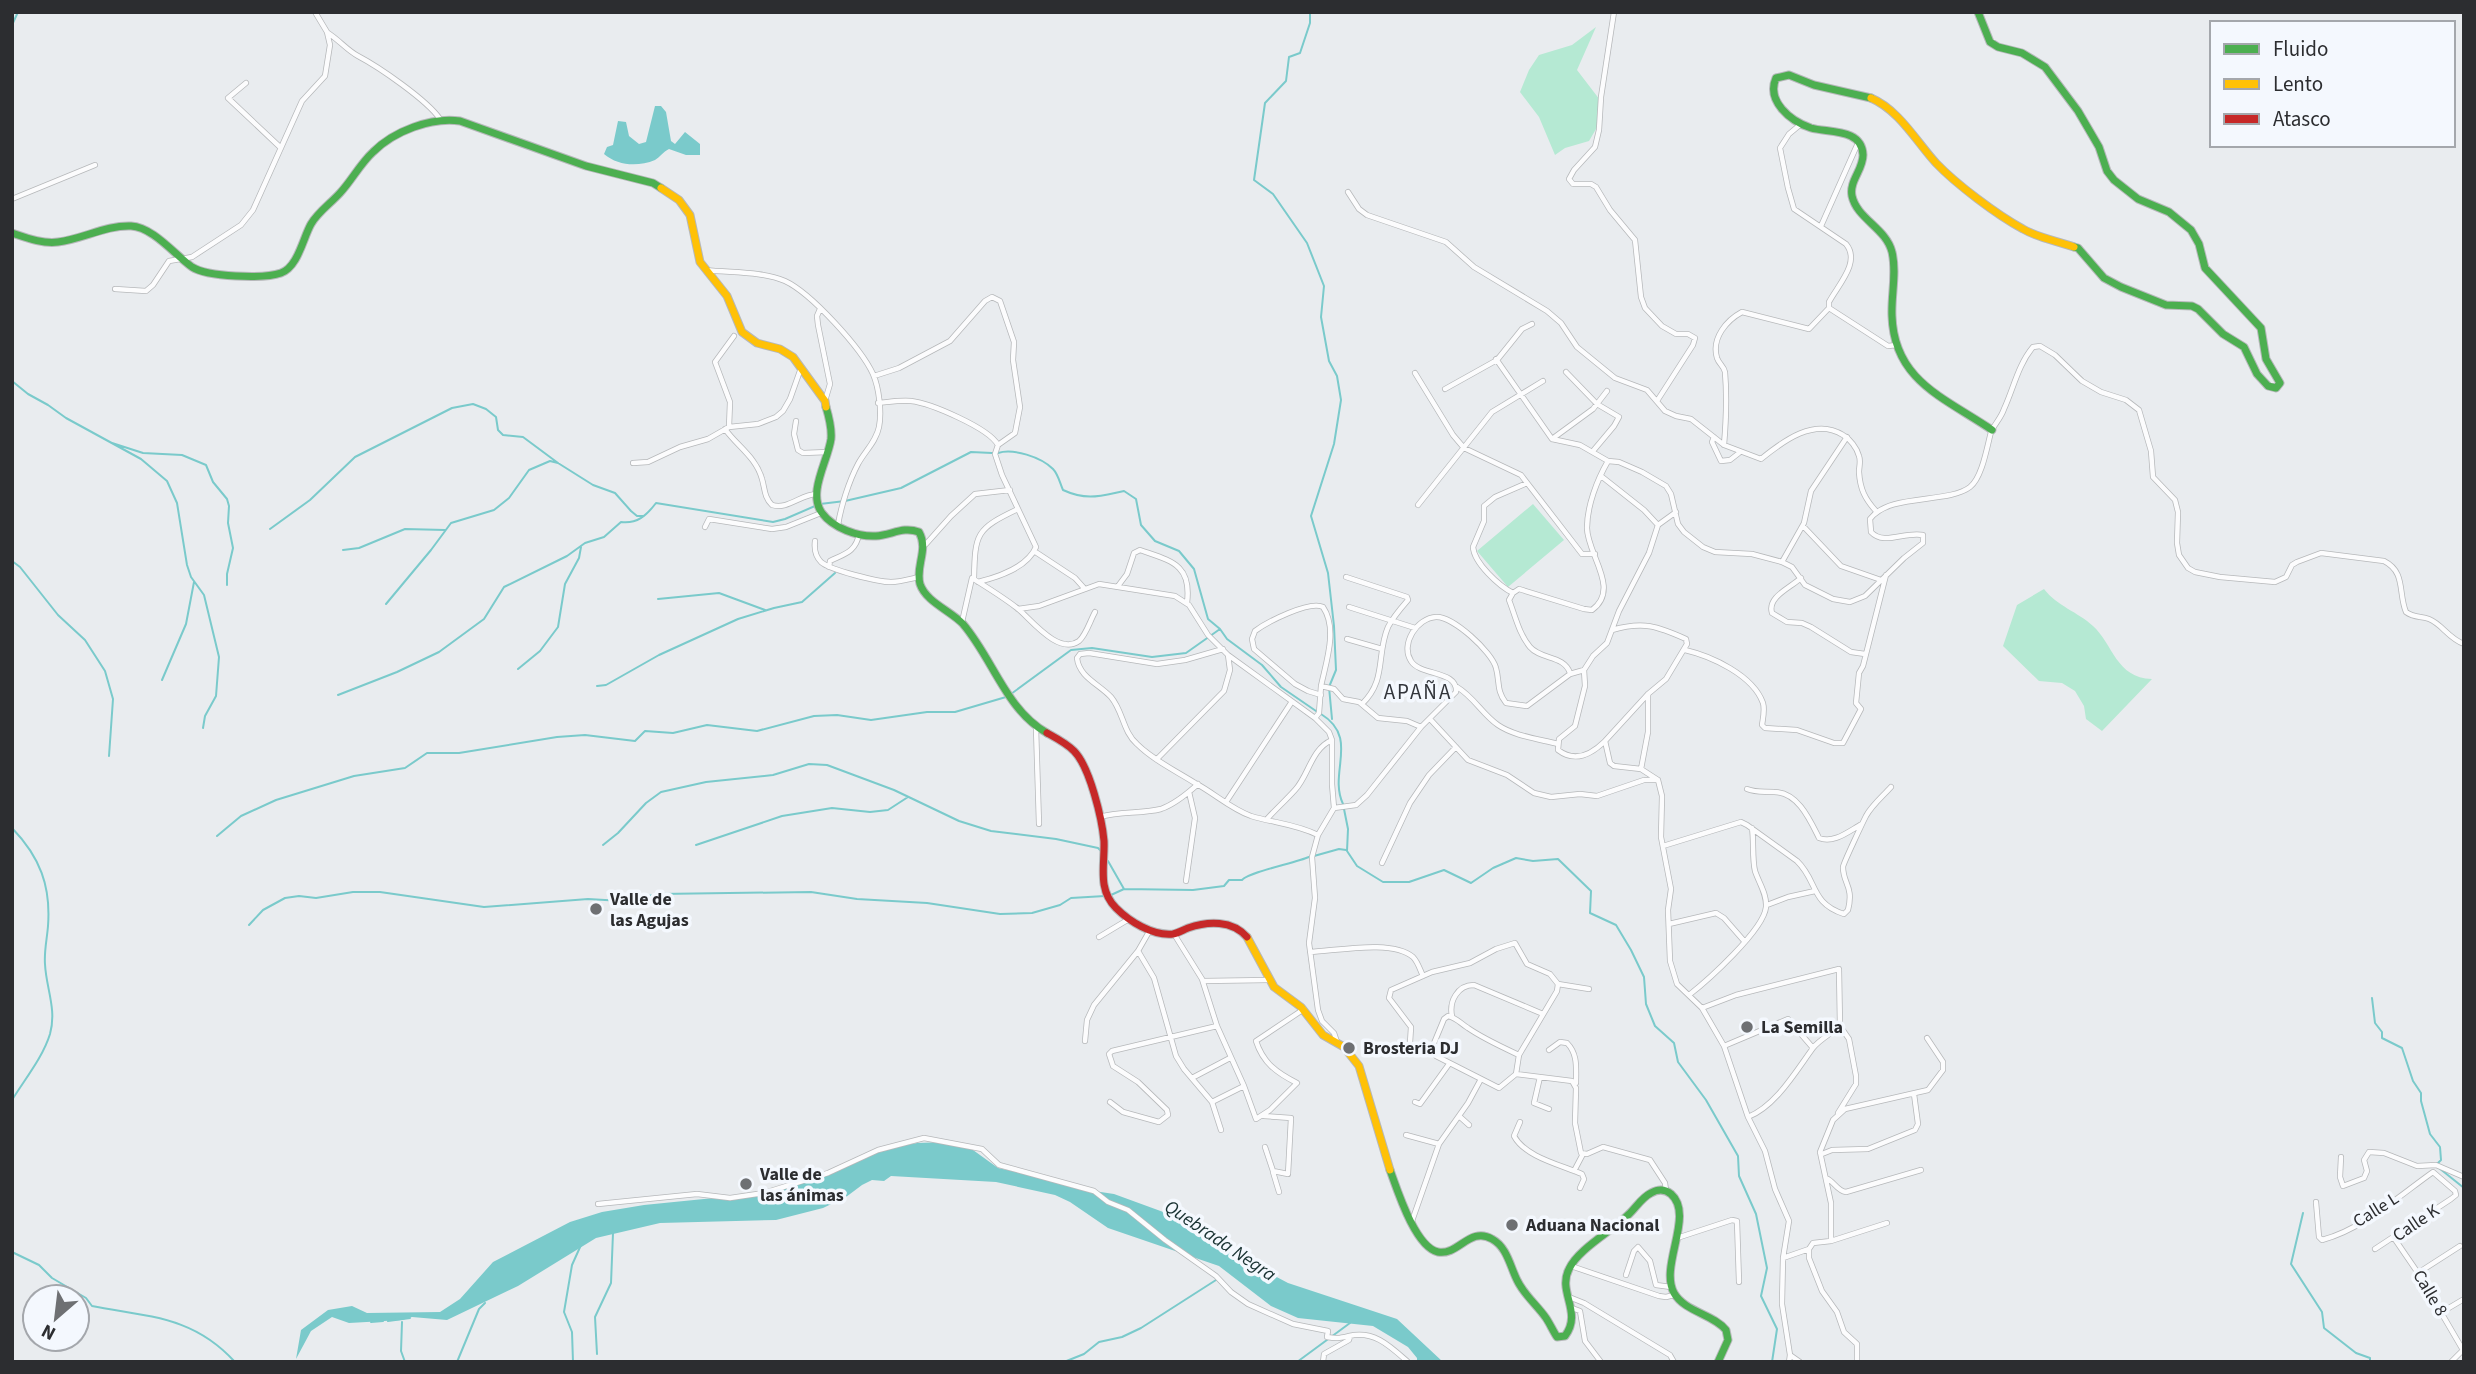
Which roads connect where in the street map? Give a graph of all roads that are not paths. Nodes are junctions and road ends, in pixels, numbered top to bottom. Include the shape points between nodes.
1 (315, 12) edge
2 (1614, 12) edge
3 (1978, 12) edge
4 (327, 33) junction
5 (246, 83) dead end
6 (440, 119) junction
7 (1801, 124) junction
8 (1858, 143) junction
9 (281, 148) junction
10 (95, 165) dead end
11 (1348, 192) dead end
12 (12, 200) edge
13 (1821, 226) junction
14 (12, 233) edge
15 (183, 258) junction
16 (705, 270) junction
17 (115, 289) dead end
18 (1829, 308) junction
19 (820, 309) junction
20 (1532, 324) dead end
21 (734, 335) dead end
22 (1898, 345) junction
23 (1496, 359) junction
24 (802, 367) junction
25 (1566, 372) dead end
26 (1415, 373) dead end
27 (874, 376) junction
28 (1543, 382) dead end
29 (1445, 389) dead end
30 (1607, 391) dead end
31 (1521, 396) junction
32 (825, 401) junction
33 (1657, 401) junction
34 (878, 404) junction
35 (1597, 404) junction
36 (796, 422) dead end
37 (727, 428) junction
38 (1992, 430) junction
39 (1714, 437) junction
40 (1847, 437) junction
41 (1552, 439) junction
42 (998, 444) junction
43 (1724, 445) junction
44 (1464, 448) junction
45 (1593, 451) junction
46 (828, 452) junction
47 (1740, 453) junction
48 (1608, 461) junction
49 (633, 463) dead end
50 (1601, 475) junction
51 (1527, 483) junction
52 (1010, 490) junction
53 (817, 497) junction
54 (1418, 505) dead end
55 (1018, 509) junction
56 (1876, 511) junction
57 (821, 512) junction
58 (1676, 512) junction
59 (838, 525) junction
60 (1658, 525) junction
61 (1803, 526) junction
62 (705, 527) dead end
63 (859, 534) junction
64 (815, 541) dead end
65 (926, 544) junction
66 (1034, 551) junction
67 (1595, 554) junction
68 (1782, 562) junction
69 (829, 567) junction
70 (1887, 574) junction
71 (920, 577) junction
72 (1346, 577) dead end
73 (1801, 578) junction
74 (976, 580) junction
75 (1881, 580) junction
76 (1117, 586) junction
77 (1084, 588) junction
78 (1513, 593) junction
79 (1187, 603) junction
80 (1349, 607) dead end
81 (1018, 609) junction
82 (1094, 612) dead end
83 (1392, 621) junction
84 (962, 622) junction
85 (1415, 628) junction
86 (1611, 630) junction
87 (1347, 639) dead end
88 (2464, 644) edge
89 (1223, 649) junction
90 (1382, 649) junction
91 (1685, 650) junction
92 (1865, 654) junction
93 (1228, 655) junction
94 (1584, 670) junction
95 (1570, 674) junction
96 (1323, 686) junction
97 (1457, 687) junction
98 (1648, 694) junction
99 (1321, 695) junction
100 (1291, 703) junction
101 (1362, 705) junction
102 (1315, 718) junction
103 (1430, 719) junction
104 (1036, 727) junction
105 (1420, 727) junction
106 (1332, 740) junction
107 (1605, 741) junction
108 (1558, 744) junction
109 (1456, 747) junction
110 (1157, 759) junction
111 (1641, 769) junction
112 (1658, 780) junction
113 (1198, 784) junction
114 (1891, 787) dead end
115 (1746, 789) dead end
116 (1189, 792) junction
117 (1226, 802) junction
118 (1334, 808) junction
119 (1100, 817) junction
120 (1266, 820) junction
121 (1039, 824) dead end
122 (1863, 824) junction
123 (1752, 827) junction
124 (1318, 835) junction
125 (1663, 846) junction
126 (1382, 863) dead end
127 (1186, 881) dead end
128 (1815, 891) junction
129 (1767, 905) junction
130 (1129, 918) junction
131 (1668, 925) junction
132 (1150, 930) junction
133 (1174, 934) junction
134 (1099, 937) dead end
135 (1745, 942) junction
136 (1138, 951) junction
137 (1310, 952) junction
138 (1423, 976) junction
139 (1269, 979) junction
140 (1203, 981) junction
141 (1558, 984) junction
142 (1589, 989) dead end
143 (1689, 995) junction
144 (1702, 1008) junction
145 (1304, 1009) junction
146 (1543, 1014) junction
147 (1452, 1016) junction
148 (1217, 1026) junction
149 (1840, 1027) junction
150 (1172, 1036) junction
151 (1927, 1038) dead end
152 (1085, 1041) dead end
153 (1338, 1043) junction
154 (1410, 1043) dead end
155 (1724, 1046) junction
156 (1813, 1048) junction
157 (1549, 1050) dead end
158 (1519, 1055) junction
159 (1230, 1058) junction
160 (1449, 1064) junction
161 (1516, 1074) junction
162 (1540, 1077) junction
163 (1192, 1078) junction
164 (1482, 1079) junction
165 (1576, 1084) junction
166 (1244, 1086) junction
167 (1914, 1094) junction
168 (1110, 1102) dead end
169 (1212, 1102) junction
170 (1415, 1102) dead end
171 (1549, 1110) dead end
172 (1838, 1113) junction
173 (1263, 1115) junction
174 (1459, 1115) junction
175 (1748, 1117) junction
176 (1520, 1122) dead end
177 (1469, 1125) dead end
178 (1221, 1130) dead end
179 (1406, 1135) dead end
180 (1438, 1144) junction
181 (1265, 1147) dead end
182 (1583, 1154) junction
183 (1822, 1154) junction
184 (2341, 1157) dead end
185 (2433, 1165) junction
186 (1921, 1170) dead end
187 (1273, 1171) junction
188 (1574, 1171) junction
189 (2433, 1172) junction
190 (2464, 1177) edge
191 (1825, 1178) junction
192 (1580, 1188) dead end
193 (1666, 1190) junction
194 (1279, 1192) dead end
195 (2316, 1202) dead end
196 (598, 1204) dead end
197 (1412, 1221) junction
198 (1887, 1223) dead end
199 (1677, 1238) junction
200 (2394, 1238) junction
201 (1831, 1241) junction
202 (2460, 1246) dead end
203 (1808, 1248) junction
204 (2375, 1249) dead end
205 (1783, 1258) junction
206 (1570, 1265) junction
207 (2418, 1273) junction
208 (1626, 1275) dead end
209 (1739, 1282) dead end
210 (1673, 1291) junction
211 (1568, 1297) junction
212 (2464, 1299) edge
213 (1572, 1308) junction
214 (2442, 1312) junction
215 (1351, 1335) junction
216 (2463, 1350) edge
217 (1790, 1355) junction
218 (1323, 1362) edge
219 (1408, 1362) edge
220 (1601, 1362) edge
221 (1674, 1362) edge
222 (1718, 1362) edge
223 (1789, 1362) edge
224 (1800, 1362) edge
225 (1857, 1362) edge
226 (2451, 1362) edge

1 - 4 street
2 - 33 street via 1595,147 1569,179 1573,184 1596,187 1635,240 1645,308 1670,331 1695,338
3 - 7 main road via 1990,42 2045,66 2078,111 2114,180 2191,230 2205,268 2260,328 2267,360 2279,376 2278,386 2268,386 2244,347 2198,309 2166,305 2121,287 2104,278 2078,248 2036,236 2014,224 1938,165 1880,102 1781,76 1772,83 1774,98
4 - 6 street via 401,83
4 - 9 street via 330,46 325,76 304,96
5 - 9 street via 228,98
6 - 15 main road via 386,140 371,153 316,218 282,273 204,272
6 - 16 main road via 460,121 669,192 686,207
7 - 8 main road via 1839,131
7 - 13 street via 1782,143 1781,155 1794,209
8 - 13 street
8 - 22 main road via 1862,159 1851,186 1853,199 1891,246 1892,318
9 - 15 street via 246,219 192,257
10 - 12 street
11 - 33 street via 1367,215 1446,242 1474,267 1547,311 1577,347 1605,370 1647,390
13 - 18 street via 1852,253
14 - 15 main road via 58,242 133,226
15 - 17 street via 169,261 146,291
16 - 19 street via 782,279 808,295
16 - 24 main road via 727,296 745,335 788,352
18 - 22 street via 1888,346
18 - 43 street via 1809,329 1742,312 1730,318 1717,343 1717,357 1725,368
19 - 27 street via 857,349
19 - 32 street via 818,325 830,384
20 - 23 street
21 - 37 street via 715,362 730,402
22 - 38 main road via 1903,363 1913,374
23 - 29 street
23 - 31 street
24 - 32 main road
24 - 37 street via 780,415 758,424
25 - 35 street
26 - 44 street
27 - 34 street
27 - 42 street via 950,341 985,301 998,299 1013,342 1020,407 1015,433
28 - 31 street
30 - 35 street
31 - 41 street
31 - 44 street via 1492,412
32 - 46 main road via 831,426
33 - 39 street via 1669,414 1691,419
34 - 42 street via 922,403 984,431
34 - 59 street via 875,440 857,466
35 - 41 street
35 - 45 street via 1619,417
36 - 46 street via 798,450
37 - 49 street via 648,462
37 - 53 street via 747,451 772,505 782,506 806,495
38 - 56 street via 1972,486 1960,493
38 - 88 street via 2022,360 2033,347 2040,346 2082,381 2139,410 2153,477 2177,506 2179,555 2188,568 2220,578 2275,582 2297,562 2320,553 2384,561 2399,574 2406,612 2435,622
39 - 43 street
39 - 47 street via 1721,461
40 - 47 street via 1822,427 1788,440 1761,460
40 - 56 street via 1860,457 1864,497
40 - 61 street via 1811,491
41 - 45 street
42 - 52 street via 995,454
43 - 47 street
44 - 51 street via 1512,469
44 - 54 street
45 - 48 street
46 - 53 main road
48 - 50 street
48 - 58 street via 1643,472 1666,486
50 - 60 street
50 - 67 street via 1587,529
51 - 67 street via 1582,554
51 - 78 street via 1484,506 1484,521 1473,547 1479,564
52 - 55 street
52 - 65 street via 975,494
53 - 57 main road
55 - 66 street
55 - 74 street via 981,532 975,545
56 - 70 street via 1869,524 1876,537 1919,534 1924,539
57 - 59 main road
57 - 62 street via 772,529 709,519
58 - 60 street
58 - 68 street via 1684,532 1703,547
59 - 63 main road
60 - 86 street
61 - 68 street
61 - 75 street via 1841,566
63 - 65 main road via 876,536 908,528 919,532
63 - 69 street via 851,552 831,561
64 - 69 street via 815,552
65 - 71 main road
66 - 74 street via 999,577
66 - 77 street
67 - 78 street via 1604,593 1592,610 1519,589
68 - 73 street
69 - 71 street via 886,581
70 - 75 street
70 - 92 street
71 - 84 main road via 923,590
72 - 83 street via 1407,597
73 - 75 street via 1821,594 1850,602 1865,596
73 - 92 street via 1773,601 1772,613 1811,627 1851,652
74 - 81 street
74 - 84 street via 970,582
76 - 77 street
76 - 79 street via 1175,596
76 - 79 street via 1140,550 1178,565 1185,575
77 - 81 street via 1039,606
78 - 95 street via 1509,600 1529,646 1567,665
79 - 89 street
80 - 83 street
81 - 82 street via 1034,626 1063,644 1081,640
83 - 85 street
83 - 90 street
84 - 104 main road via 1007,694
85 - 95 street via 1427,619 1442,617 1476,641 1491,657 1506,704 1527,706
85 - 97 street via 1407,647 1413,664 1453,680
86 - 91 street via 1645,624 1686,639
86 - 94 street
87 - 90 street
89 - 93 street
89 - 110 street via 1157,664 1102,654 1077,658 1085,675 1116,704 1136,744
90 - 101 street via 1378,680
91 - 92 street via 1718,663 1750,684 1762,702 1765,728 1797,730 1840,744 1861,709 1856,703
91 - 98 street via 1667,679
93 - 100 street
93 - 110 street via 1230,670 1224,691
94 - 95 street
94 - 108 street via 1585,686 1575,726
96 - 99 street
96 - 99 street via 1329,653 1328,618 1323,607 1302,608 1255,631 1254,649 1295,684
96 - 101 street
97 - 103 street
97 - 108 street via 1508,731
98 - 107 street
98 - 111 street via 1648,732
99 - 102 street
100 - 102 street
100 - 117 street
101 - 105 street via 1378,718
102 - 106 street
103 - 105 street
103 - 109 street
104 - 119 main road via 1078,756
104 - 121 street
105 - 118 street via 1367,795 1356,805
106 - 118 street
106 - 120 street
107 - 108 street via 1583,755 1562,753
107 - 111 street via 1610,763
109 - 112 street via 1475,764 1551,797 1597,796 1644,780
109 - 126 street via 1414,796
110 - 113 street
111 - 112 street
112 - 125 street
113 - 116 street
113 - 117 street
114 - 122 street
115 - 122 street via 1776,791 1794,800 1824,840
116 - 119 street via 1161,809
116 - 127 street via 1195,818
117 - 120 street
118 - 124 street
119 - 130 main road via 1105,845 1103,887 1113,905
120 - 124 street via 1296,825
122 - 128 street via 1843,862 1850,893 1847,911 1843,914 1828,908
123 - 125 street via 1741,822
123 - 128 street via 1802,866
123 - 129 street via 1754,869
124 - 137 street via 1312,856 1315,898
125 - 131 street via 1671,889
128 - 129 street
129 - 135 street
130 - 132 main road
130 - 134 street
131 - 135 street via 1716,913
131 - 143 street via 1676,984
132 - 133 main road
132 - 136 street
133 - 139 main road via 1207,924 1237,928
133 - 140 street
135 - 143 street
136 - 150 street via 1154,978
136 - 152 street via 1094,1005
137 - 138 street via 1397,949 1415,959
137 - 153 street via 1318,1010
138 - 141 street via 1470,963 1515,943 1527,964 1550,974
138 - 154 street via 1391,990 1388,996 1411,1027
139 - 140 street
139 - 145 main road
140 - 148 street
141 - 142 street
141 - 146 street
143 - 144 street
144 - 149 street via 1839,969
144 - 155 street
145 - 153 main road via 1317,1029
145 - 173 street via 1256,1041 1278,1073 1297,1083
146 - 147 street via 1468,985 1453,999
146 - 158 street
147 - 158 street
147 - 160 street via 1444,1019 1432,1048
148 - 150 street
148 - 159 street
149 - 156 street
149 - 172 street via 1849,1039 1856,1084
150 - 163 street via 1176,1056
150 - 168 street via 1109,1054 1113,1066 1167,1110 1165,1119 1159,1122 1123,1112
151 - 167 street via 1943,1062 1942,1074 1928,1090
153 - 197 main road via 1362,1069 1394,1180
155 - 156 street via 1787,1019
155 - 175 street
156 - 175 street via 1784,1086
157 - 165 street via 1559,1042 1573,1049
158 - 161 street
159 - 163 street
159 - 166 street
160 - 164 street
160 - 170 street via 1420,1104
161 - 162 street
161 - 164 street via 1499,1088
162 - 165 street
162 - 171 street via 1534,1103
163 - 169 street
164 - 174 street
165 - 182 street via 1575,1123
166 - 169 street
166 - 173 street via 1254,1117
167 - 172 street
167 - 183 street via 1915,1130 1868,1149
169 - 178 street
172 - 183 street
173 - 187 street via 1291,1118 1290,1171 1285,1175
174 - 177 street
174 - 180 street
175 - 205 street via 1789,1221
176 - 188 street via 1514,1136 1520,1144
179 - 180 street
180 - 197 street
181 - 187 street
182 - 188 street
182 - 193 street via 1604,1147 1650,1160
183 - 191 street
184 - 185 street via 2343,1186 2364,1178 2369,1152 2417,1166
185 - 189 street
185 - 190 street
186 - 191 street via 1846,1192
187 - 194 street
188 - 192 street via 1584,1179
189 - 195 street, Calle L via 2370,1216 2322,1240
189 - 200 street, Calle K via 2456,1195
191 - 201 street via 1831,1203
193 - 199 main road via 1678,1209
193 - 206 main road via 1649,1194
196 - 215 street via 764,1193 828,1174 878,1150 935,1140 982,1149 999,1165 1094,1191 1128,1210 1248,1304 1293,1324 1328,1331 1331,1338
197 - 213 main road via 1430,1247 1440,1252 1471,1236 1493,1238 1505,1252 1528,1300 1557,1336 1565,1336 1572,1328
198 - 201 street
199 - 209 street via 1737,1221
199 - 210 main road
200 - 204 street, Calle K
200 - 207 street, Calle 8
201 - 203 street
202 - 207 street
203 - 205 street
203 - 225 street via 1822,1291 1844,1332 1857,1344
205 - 217 street via 1782,1304
206 - 210 street via 1649,1293 1666,1297
206 - 211 main road
207 - 214 street, Calle 8
208 - 210 street via 1638,1247 1650,1261 1656,1285
210 - 222 main road via 1727,1331
211 - 213 main road
211 - 221 street via 1670,1355
212 - 214 street
213 - 220 street via 1580,1311 1585,1341
214 - 216 street, Calle 8
215 - 218 street via 1324,1354
215 - 219 street via 1377,1337
216 - 226 street
217 - 223 street
217 - 224 street

